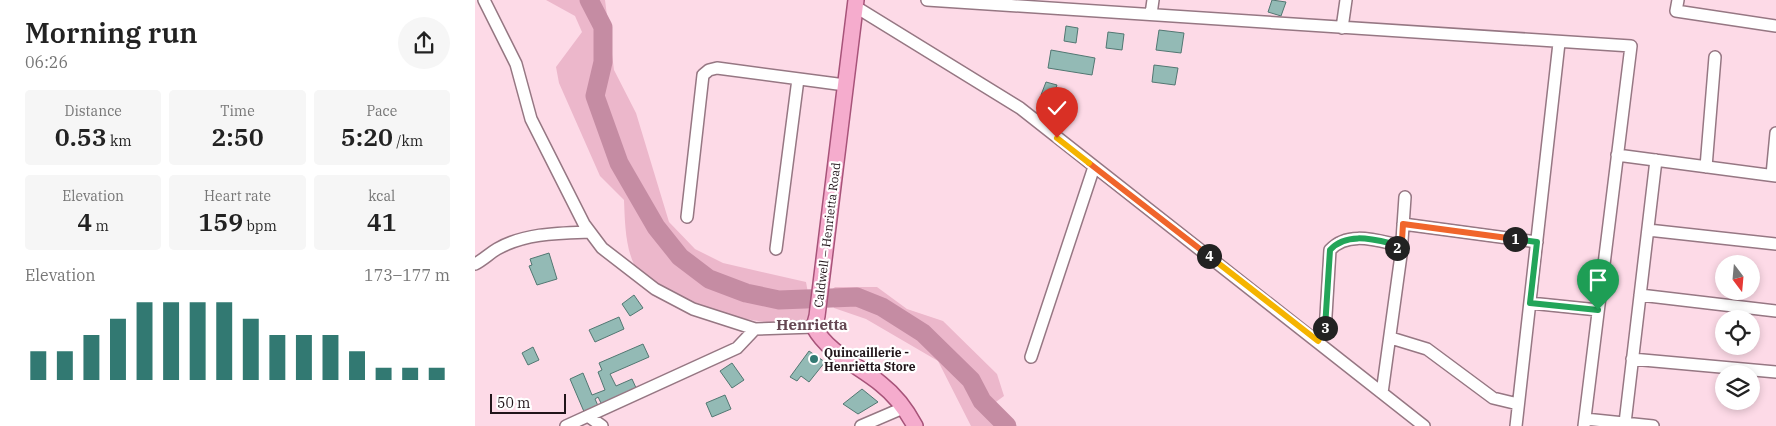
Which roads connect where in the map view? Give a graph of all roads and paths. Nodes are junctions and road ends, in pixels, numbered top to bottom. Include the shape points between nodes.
1 (484, 0) edge
2 (927, 0) edge
3 (1153, 0) edge
4 (1346, 0) edge
5 (1678, 0) edge
6 (856, 4) edge
7 (1151, 14) junction
8 (1776, 26) edge
9 (1342, 28) junction
10 (1559, 42) junction
11 (1715, 57) dead end
12 (798, 79) junction
13 (845, 85) junction
14 (1776, 133) edge
15 (1617, 155) junction
16 (1656, 160) junction
17 (1094, 167) junction
18 (1706, 167) junction
19 (1774, 175) edge
20 (1405, 197) dead end
21 (687, 217) dead end
22 (1403, 224) junction
23 (1647, 230) junction
24 (589, 232) junction
25 (1537, 242) junction
26 (1776, 244) edge
27 (776, 250) dead end
28 (1401, 256) junction
29 (475, 264) edge
30 (1640, 294) junction
31 (1530, 303) junction
32 (1598, 310) junction
33 (1776, 311) edge
34 (816, 322) junction
35 (755, 329) junction
36 (1391, 338) junction
37 (1318, 341) junction
38 (1031, 357) dead end
39 (1632, 360) junction
40 (1776, 372) edge
41 (1382, 393) junction
42 (1518, 404) junction
43 (903, 408) junction
44 (588, 416) junction
45 (1584, 422) edge
46 (1625, 423) junction
47 (566, 426) edge
48 (602, 426) edge
49 (861, 426) edge
50 (915, 426) edge
51 (1424, 426) edge
52 (1516, 426) edge
53 (1653, 426) edge

1 - 24 street via 516,64 531,119
2 - 7 street
3 - 7 street
4 - 9 street
5 - 8 street via 1676,11
6 - 13 main road, Caldwell – Henrietta Road
6 - 17 street via 1020,108
7 - 9 street
9 - 10 street
10 - 15 street via 1631,46
10 - 25 street
11 - 18 street
12 - 13 street
12 - 21 street via 717,68 703,75
12 - 27 street
13 - 34 main road, Caldwell – Henrietta Road
14 - 19 street
15 - 16 street
15 - 32 street
16 - 18 street
16 - 23 street
17 - 37 street
17 - 38 street
18 - 19 street
20 - 22 street
22 - 25 street
22 - 28 street
23 - 26 street
23 - 30 street
24 - 29 street via 513,241
24 - 35 street via 608,253 655,289 693,309
25 - 31 street
28 - 36 street
28 - 37 street via 1394,244 1374,239 1350,238 1336,243 1330,250 1325,332
30 - 33 street
30 - 39 street
31 - 32 street
31 - 42 street
32 - 45 street
34 - 35 street
34 - 43 main road via 819,336 832,349 882,385
35 - 44 street via 737,348
36 - 41 street
36 - 42 street via 1427,350 1493,398
37 - 41 street
39 - 40 street
39 - 46 street
41 - 51 street
42 - 52 street
43 - 49 street
43 - 50 main road
44 - 47 street
44 - 48 street
45 - 46 street
46 - 53 street

